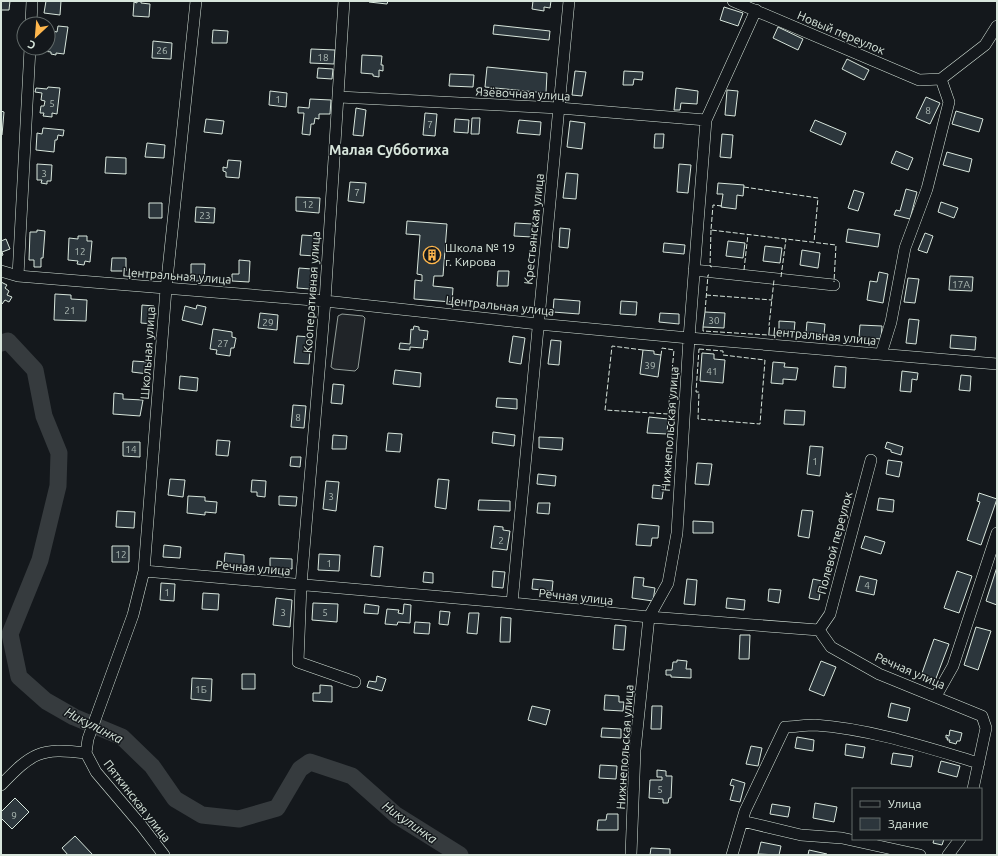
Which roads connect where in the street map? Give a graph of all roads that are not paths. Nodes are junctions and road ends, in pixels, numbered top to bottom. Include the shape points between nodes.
1 (32, 1) edge
2 (196, 1) edge
3 (344, 1) edge
4 (569, 1) edge
5 (733, 1) edge
6 (756, 10) junction
7 (31, 16) edge
8 (997, 26) edge
9 (30, 56) edge
10 (941, 79) junction
11 (339, 97) junction
12 (559, 108) junction
13 (706, 120) junction
14 (694, 270) junction
15 (1, 271) edge
16 (18, 276) junction
17 (834, 285) dead end
18 (166, 289) junction
19 (325, 301) junction
20 (538, 324) junction
21 (689, 338) junction
22 (882, 354) junction
23 (997, 364) edge
24 (871, 460) dead end
25 (997, 533) edge
26 (144, 571) junction
27 (301, 585) junction
28 (512, 603) junction
29 (649, 617) junction
30 (819, 630) junction
31 (355, 682) dead end
32 (936, 696) junction
33 (86, 753) junction
34 (979, 763) junction
35 (1, 785) edge
36 (972, 788) edge
37 (742, 821) junction
38 (959, 840) edge
39 (164, 855) edge
40 (631, 855) edge
41 (732, 855) edge
42 (920, 855) edge
43 (948, 855) edge

1 - 7 street
2 - 18 street, Школьная улица
3 - 11 street, Кооперативная улица
4 - 12 street, Крестьянская улица
5 - 6 street, Новый переулок
6 - 10 street, Новый переулок via 919,80
6 - 13 street, Нижнепольская улица
8 - 10 street via 985,45
9 - 16 street
10 - 22 street via 949,102 927,189 905,248 891,322
11 - 12 street, Язёвочная улица
11 - 19 street, Кооперативная улица
12 - 13 street, Язёвочная улица
12 - 20 street, Крестьянская улица
13 - 14 street, Нижнепольская улица
14 - 17 street
14 - 21 street, Нижнепольская улица
15 - 16 street, Центральная улица
16 - 18 street, Центральная улица
18 - 19 street, Центральная улица
18 - 26 street, Школьная улица
19 - 20 street, Центральная улица
19 - 27 street, Кооперативная улица
20 - 21 street, Центральная улица
20 - 28 street, Крестьянская улица
21 - 22 street, Центральная улица
21 - 29 street, Нижнепольская улица via 676,533 668,583
22 - 23 street, Центральная улица
24 - 30 street, Полевой переулок via 830,614
25 - 32 street via 953,666
26 - 27 street, Речная улица
26 - 33 street, Школьная улица via 134,615 88,739
27 - 28 street, Речная улица
27 - 31 street, Кооперативная улица via 298,662
28 - 29 street, Речная улица
29 - 30 street, Речная улица
29 - 40 street, Нижнепольская улица via 635,750
30 - 32 street, Речная улица via 831,647 844,655 879,674
32 - 34 street, Речная улица via 982,716 986,728
33 - 35 street via 56,750 37,755 22,764
33 - 39 street, Пяткинская улица via 96,772
34 - 36 street
34 - 37 street via 896,739 851,730 814,725 784,727
37 - 41 street
37 - 42 street via 801,834 842,838
38 - 43 street

